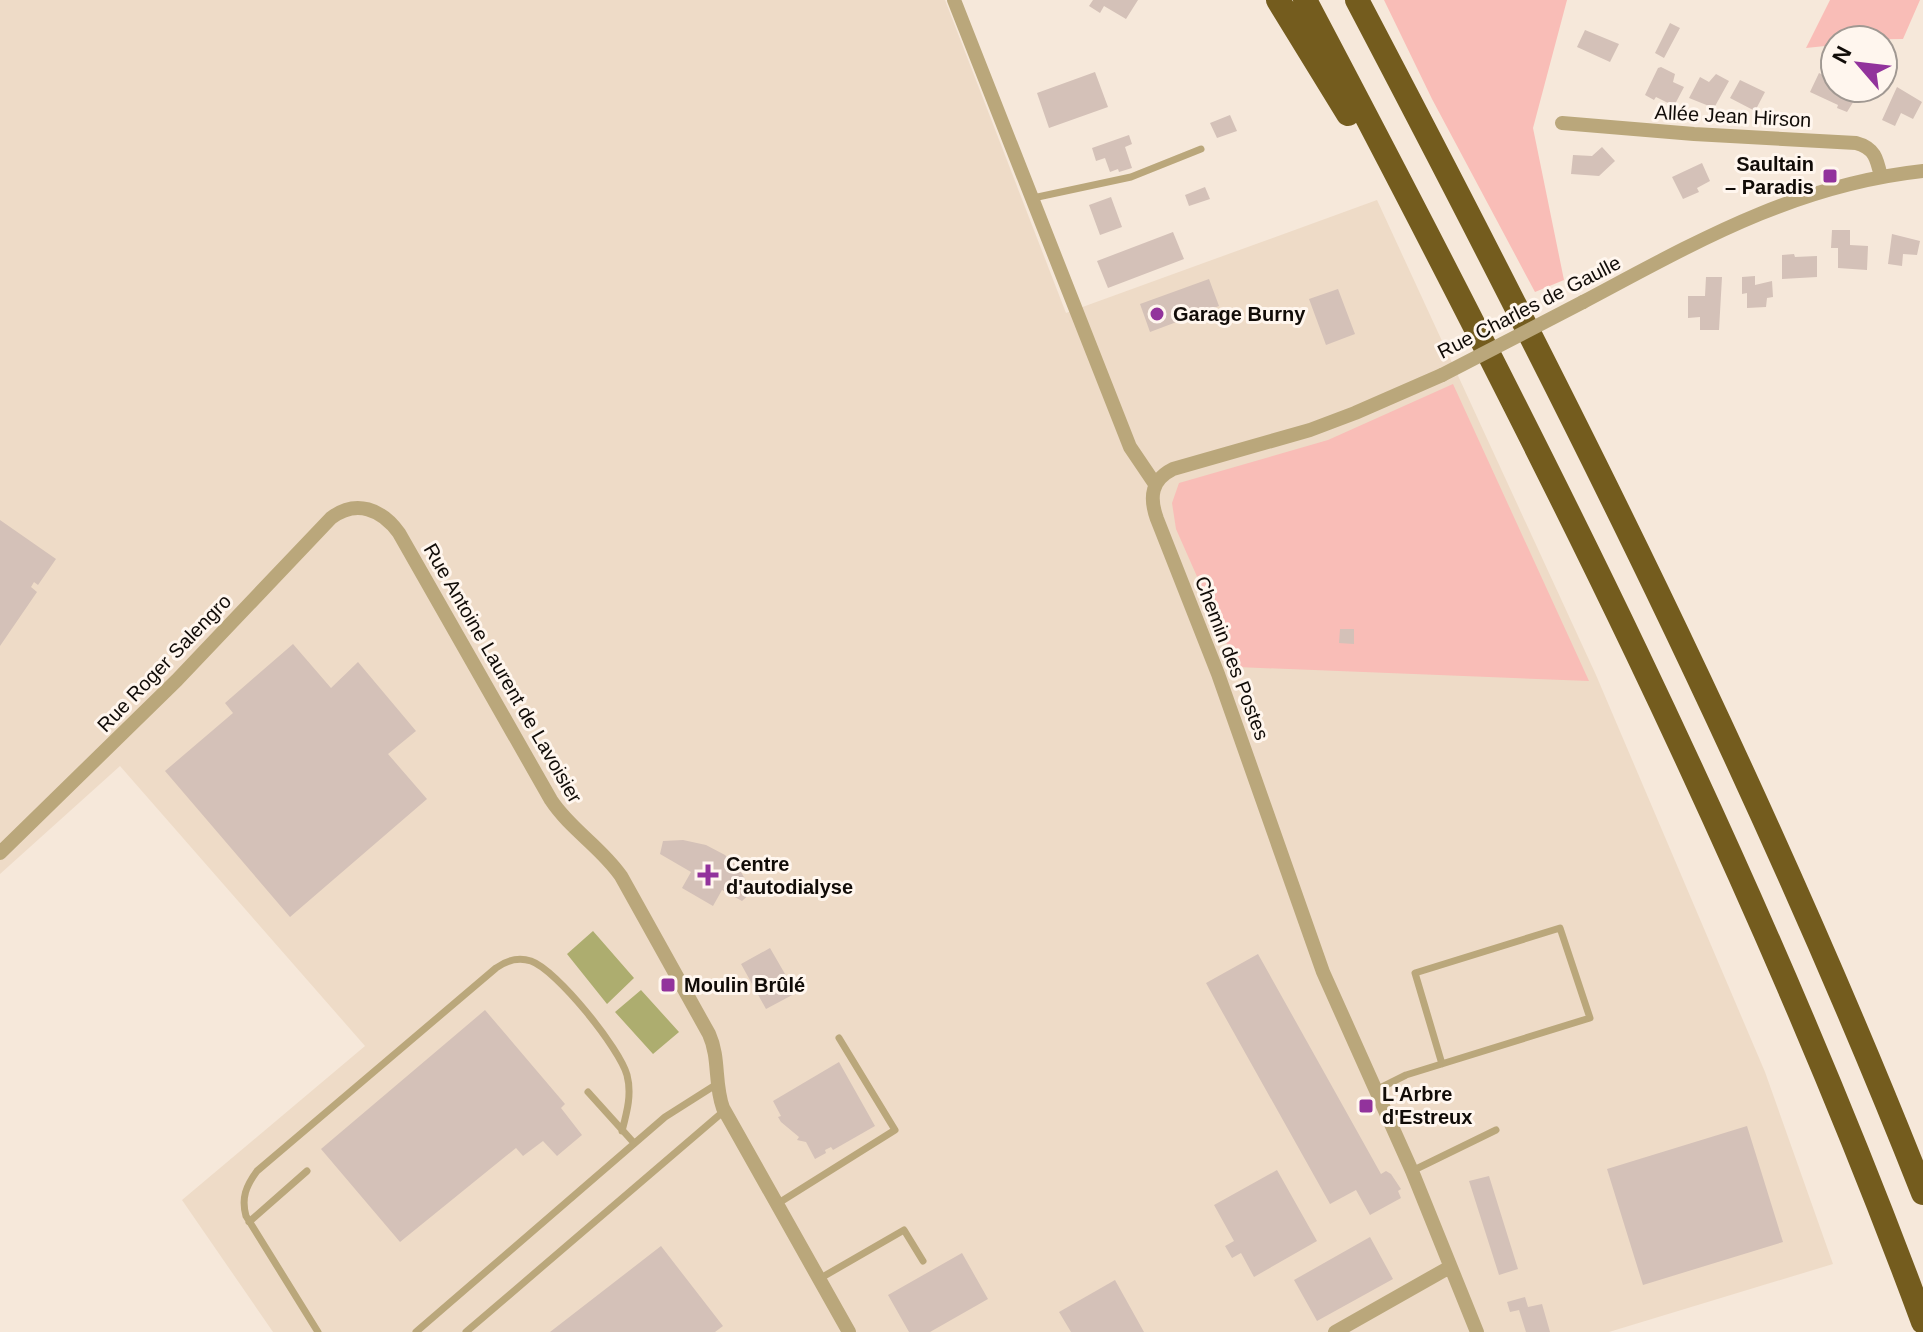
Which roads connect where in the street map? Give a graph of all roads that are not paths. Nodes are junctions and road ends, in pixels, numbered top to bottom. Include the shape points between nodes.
1 (954, 0) edge
2 (1278, 0) edge
3 (1305, 0) edge
4 (1357, 0) edge
5 (1375, 0) edge
6 (1562, 123) dead end
7 (1433, 144) junction
8 (1201, 149) dead end
9 (1923, 171) edge
10 (1881, 177) junction
11 (1033, 198) junction
12 (1467, 311) junction
13 (1155, 484) junction
14 (358, 506) joint
15 (0, 853) edge
16 (839, 1038) dead end
17 (1442, 1064) junction
18 (717, 1084) junction
19 (1376, 1090) junction
20 (588, 1092) dead end
21 (724, 1111) junction
22 (1496, 1130) dead end
23 (622, 1131) junction
24 (634, 1143) junction
25 (307, 1171) dead end
26 (1412, 1171) junction
27 (1923, 1193) edge
28 (777, 1204) junction
29 (249, 1222) junction
30 (923, 1261) dead end
31 (1450, 1267) junction
32 (819, 1279) junction
33 (1923, 1322) edge
34 (847, 1331) edge
35 (318, 1332) edge
36 (416, 1332) edge
37 (466, 1332) edge
38 (1335, 1332) edge
39 (1477, 1332) edge

1 - 11 street, Chemin des Postes
2 - 12 highway via 1412,231
3 - 12 highway
4 - 7 highway
5 - 7 highway via 1416,84
6 - 10 street, Allée Jean Hirson via 1856,143 1874,152
7 - 27 highway via 1684,645 1838,987
8 - 11 lane via 1131,177
9 - 10 street, Rue Charles de Gaulle
10 - 13 street, Rue Charles de Gaulle, bridge via 1759,212 1442,375 1310,430 1182,465
11 - 13 street, Chemin des Postes via 1130,447
12 - 33 highway via 1716,822 1814,1048
13 - 19 street, Chemin des Postes via 1157,519 1323,972
14 - 15 street, Rue Roger Salengro via 325,523 141,716
14 - 18 street, Rue Antoine Laurent de Lavoisier via 395,527 551,800 621,876 709,1034
16 - 28 lane via 895,1130
17 - 17 lane via 1590,1018 1560,928 1415,973
17 - 19 lane
18 - 21 street, Rue Antoine Laurent de Lavoisier
18 - 24 lane
19 - 26 street, Chemin des Postes
20 - 23 lane
21 - 28 street, Rue Antoine Laurent de Lavoisier
21 - 37 lane
22 - 26 lane
23 - 24 lane
23 - 29 lane via 629,1091 619,1054 554,975 532,961 509,960 257,1171 244,1196
24 - 36 lane
25 - 29 lane
26 - 31 street, Chemin des Postes
28 - 32 street, Rue Antoine Laurent de Lavoisier
29 - 35 lane
30 - 32 lane via 904,1230
31 - 38 street
31 - 39 street, Chemin des Postes
32 - 34 street, Rue Antoine Laurent de Lavoisier

